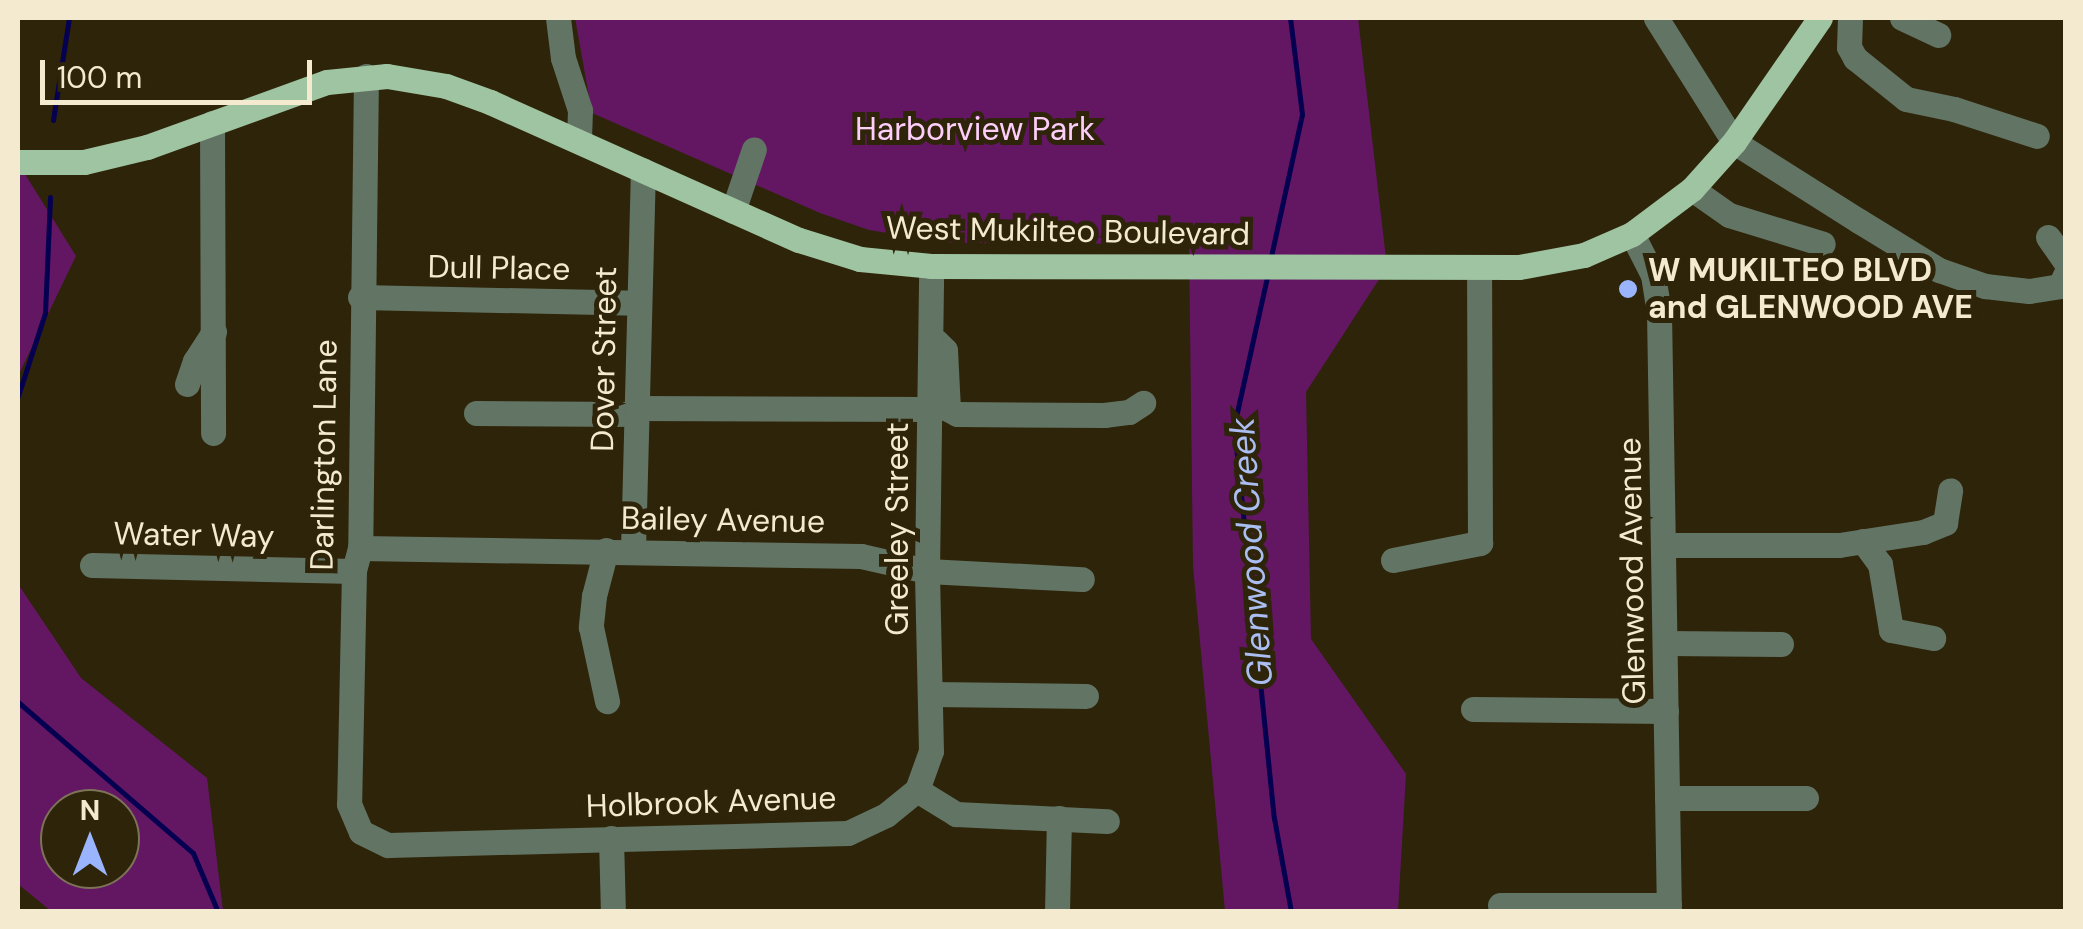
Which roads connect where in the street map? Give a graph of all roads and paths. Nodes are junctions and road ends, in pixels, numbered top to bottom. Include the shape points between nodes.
1 (558, 18) edge
2 (1656, 18) edge
3 (1820, 18) edge
4 (1850, 18) edge
5 (1902, 18) edge
6 (1938, 35) dead end
7 (366, 76) junction
8 (212, 123) junction
9 (2037, 136) dead end
10 (579, 140) junction
11 (1734, 142) junction
12 (754, 149) dead end
13 (18, 162) edge
14 (643, 170) junction
15 (1692, 189) junction
16 (732, 210) junction
17 (1632, 234) junction
18 (2048, 237) dead end
19 (1823, 244) dead end
20 (2066, 263) edge
21 (931, 266) junction
22 (1479, 268) junction
23 (2066, 273) edge
24 (360, 297) junction
25 (636, 304) junction
26 (214, 332) junction
27 (930, 334) junction
28 (187, 384) dead end
29 (1143, 403) dead end
30 (929, 409) junction
31 (634, 411) junction
32 (476, 413) dead end
33 (213, 432) dead end
34 (1950, 490) dead end
35 (1863, 541) junction
36 (1665, 546) junction
37 (606, 550) junction
38 (633, 550) junction
39 (357, 559) junction
40 (1393, 560) dead end
41 (92, 565) dead end
42 (927, 571) junction
43 (1082, 579) dead end
44 (1933, 638) dead end
45 (1665, 643) junction
46 (1781, 644) dead end
47 (930, 694) junction
48 (1086, 696) dead end
49 (607, 701) dead end
50 (1473, 708) dead end
51 (1666, 711) junction
52 (917, 790) junction
53 (1668, 798) junction
54 (1806, 798) dead end
55 (1059, 818) junction
56 (1107, 820) dead end
57 (360, 832) joint
58 (612, 838) junction
59 (1500, 905) dead end
60 (1669, 908) edge
61 (613, 912) edge
62 (1057, 912) edge

1 - 10 street via 580,110
2 - 11 street
3 - 11 main road, West Mukilteo Boulevard
4 - 9 street via 1855,58 1906,100
5 - 6 street
7 - 8 main road, West Mukilteo Boulevard via 327,82
7 - 10 main road, West Mukilteo Boulevard via 446,86
7 - 24 street, Darlington Lane
8 - 13 main road, West Mukilteo Boulevard via 84,162
8 - 26 street
10 - 14 main road, West Mukilteo Boulevard
11 - 15 main road, West Mukilteo Boulevard
11 - 23 street via 1939,270 1985,286 2029,291 2060,286
12 - 16 street
14 - 16 main road, West Mukilteo Boulevard
14 - 25 street, Dover Street
15 - 17 main road, West Mukilteo Boulevard
15 - 19 street via 1729,215
16 - 21 main road, West Mukilteo Boulevard via 830,252
17 - 22 main road, West Mukilteo Boulevard via 1584,255
17 - 36 street, Glenwood Avenue via 1653,275 1659,312
18 - 20 street
21 - 22 main road, West Mukilteo Boulevard
21 - 27 street, Greeley Street
22 - 40 street via 1480,543
24 - 25 street, Dull Place
24 - 39 street, Darlington Lane
25 - 31 street, Dover Street
26 - 28 street
26 - 33 street
27 - 29 street via 944,350 948,409 957,414 1104,415
27 - 30 street, Greeley Street
30 - 31 street
30 - 42 street, Greeley Street
31 - 32 street
31 - 38 street, Dover Street
34 - 35 street via 1946,524
35 - 36 street
35 - 44 street via 1880,564 1891,630
36 - 45 street, Glenwood Avenue
37 - 38 street, Bailey Avenue
37 - 39 street, Bailey Avenue
37 - 49 street via 591,626
38 - 42 street, Bailey Avenue via 862,556
39 - 41 street, Water Way
39 - 57 street, Darlington Lane via 349,804
42 - 43 street, Bailey Avenue
42 - 47 street, Greeley Street
45 - 46 street
45 - 51 street, Glenwood Avenue
47 - 48 street
47 - 52 street, Greeley Street via 931,751
50 - 51 street
51 - 53 street, Glenwood Avenue
52 - 55 street via 956,814
52 - 58 street, Holbrook Avenue via 848,833
53 - 54 street
53 - 60 street, Glenwood Avenue
55 - 56 street
55 - 62 street
57 - 58 street, Holbrook Avenue via 388,845
58 - 61 street
59 - 60 street

